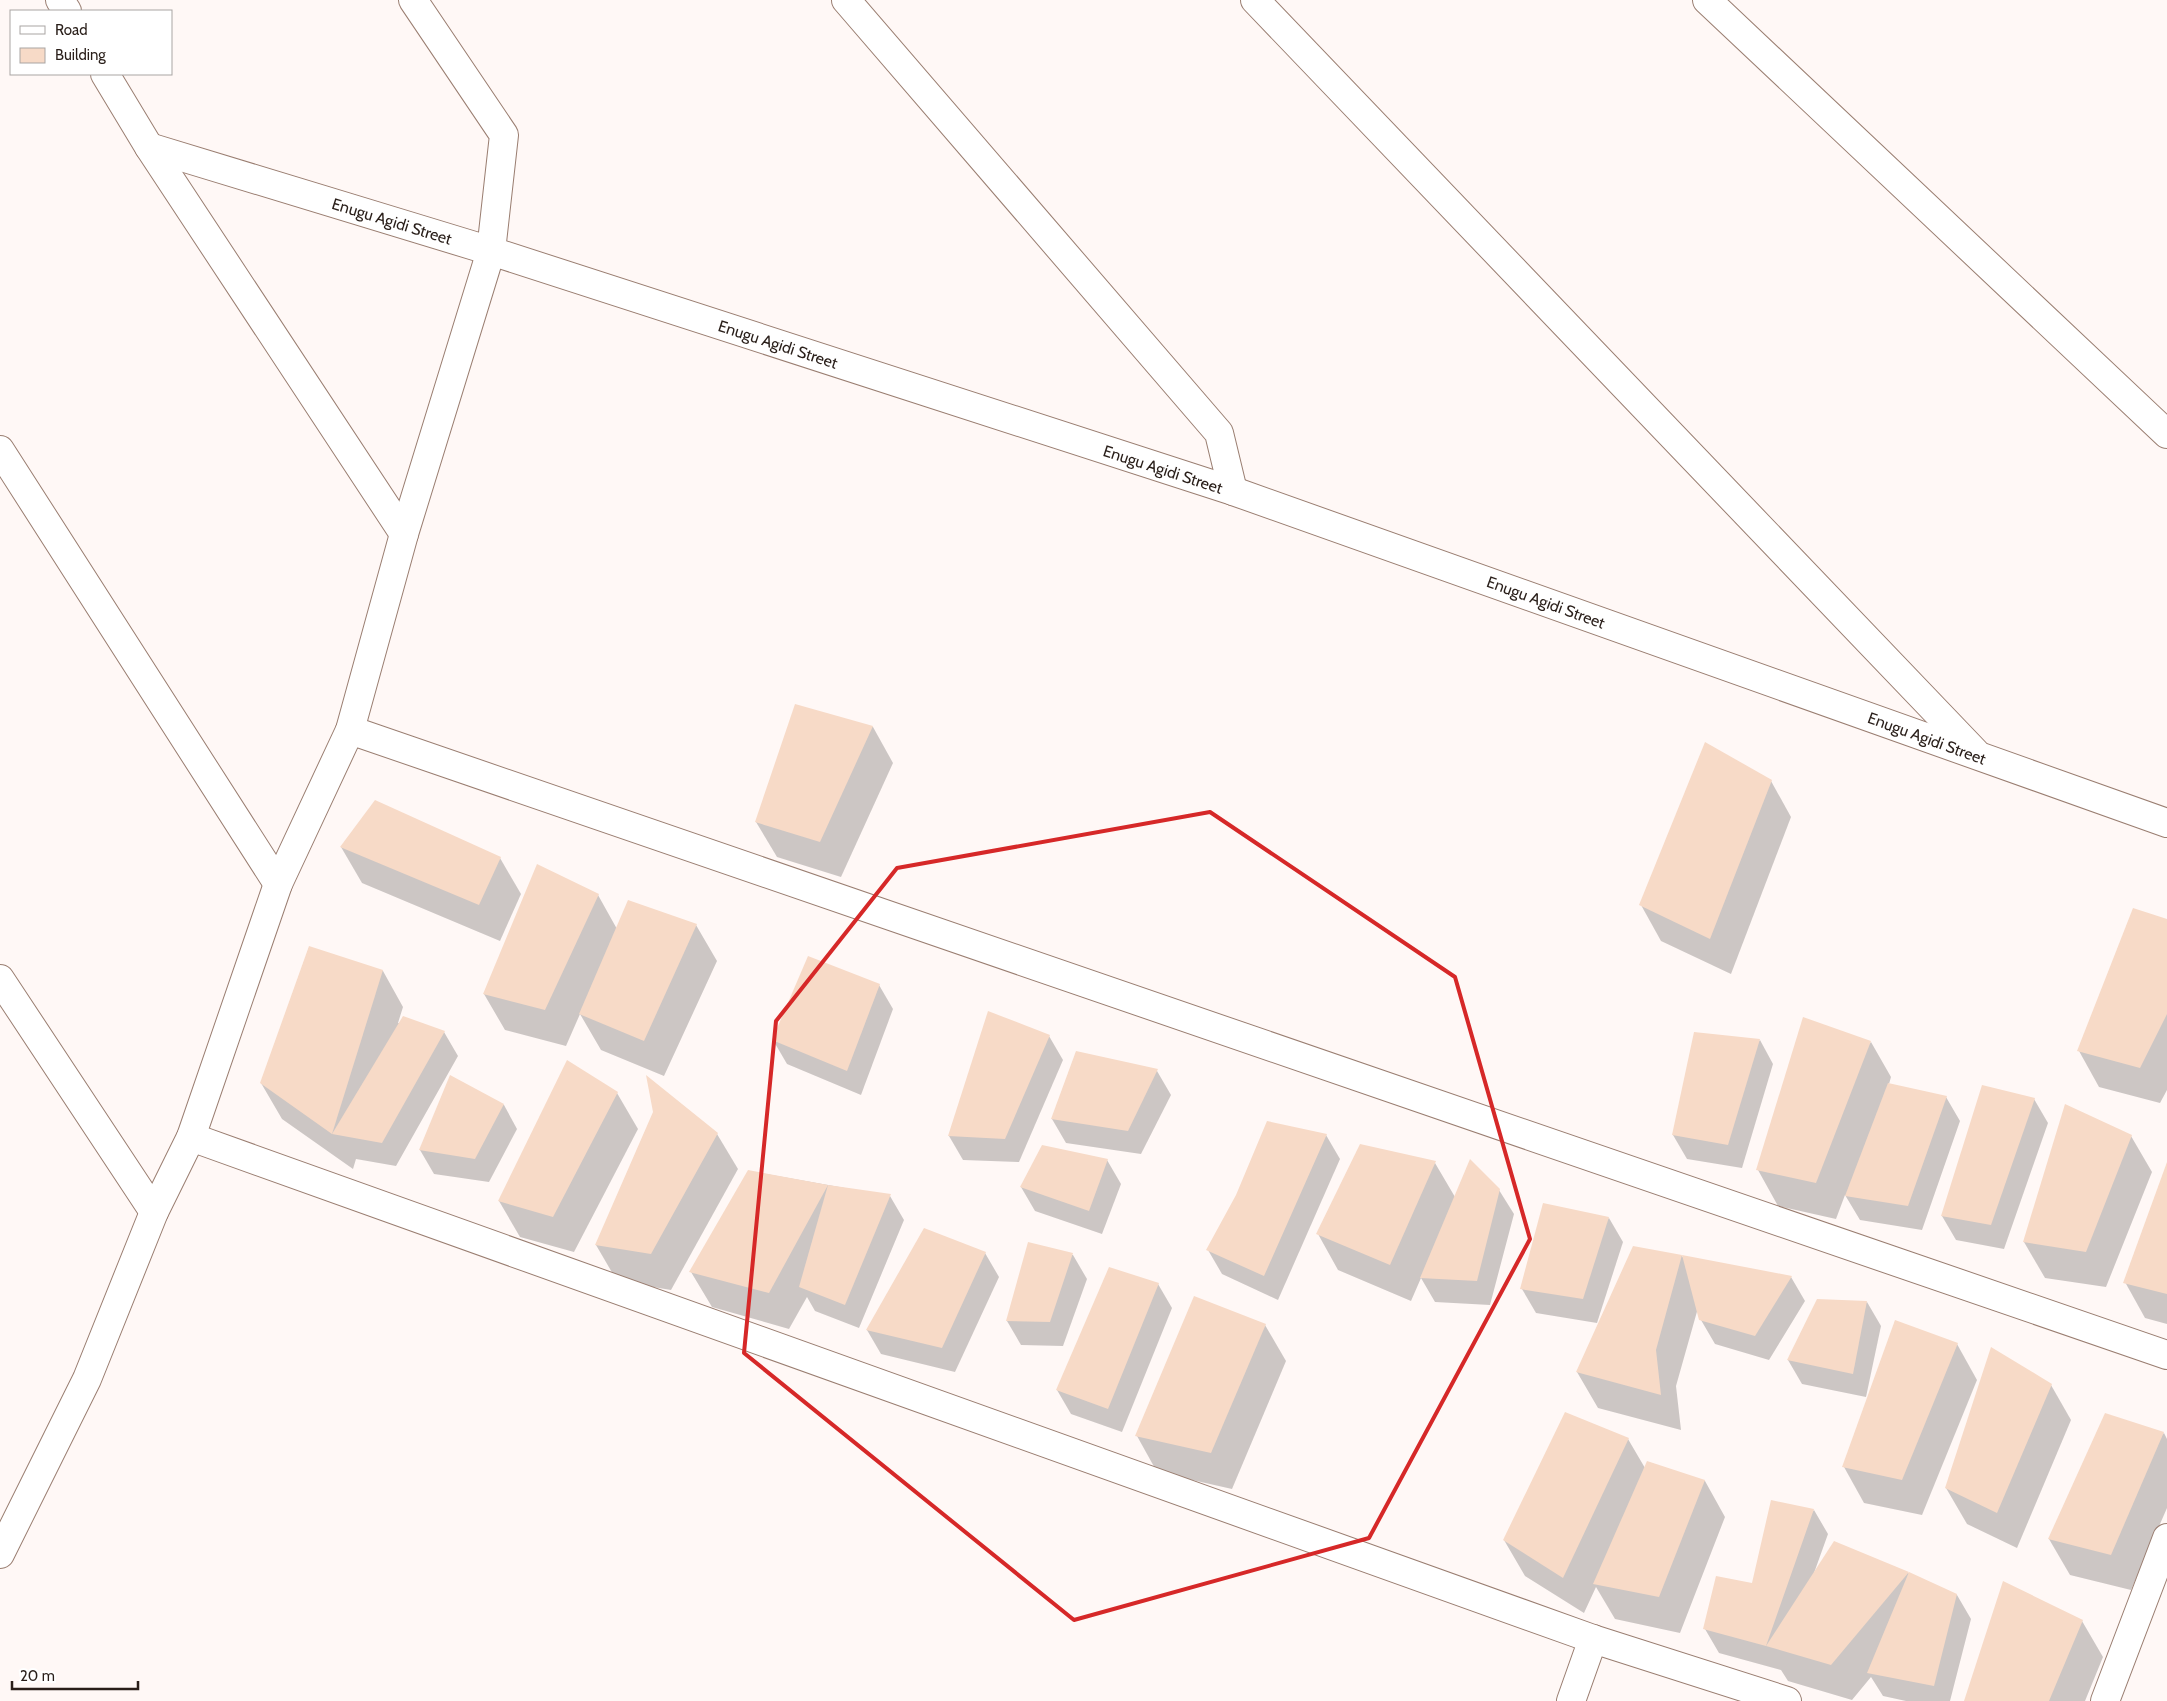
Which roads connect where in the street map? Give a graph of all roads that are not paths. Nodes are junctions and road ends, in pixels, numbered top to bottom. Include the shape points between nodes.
1 (413, 0) edge
2 (846, 0) edge
3 (1255, 0) edge
4 (1707, 0) edge
5 (106, 75) edge
6 (149, 147) junction
7 (492, 251) junction
8 (2167, 434) edge
9 (0, 450) edge
10 (1233, 491) junction
11 (404, 534) junction
12 (350, 730) junction
13 (1980, 757) junction
14 (2167, 823) edge
15 (278, 884) junction
16 (0, 979) edge
17 (191, 1137) junction
18 (154, 1212) junction
19 (2167, 1355) edge
20 (2167, 1538) edge
21 (0, 1554) edge
22 (1594, 1639) junction
23 (1571, 1701) edge
24 (1787, 1701) edge
25 (2105, 1701) edge

1 - 7 street via 504,135
2 - 10 street via 1219,433
3 - 13 street
4 - 8 street
5 - 6 street
6 - 7 street, Enugu Agidi Street
6 - 11 street
7 - 10 street, Enugu Agidi Street
7 - 11 street
9 - 15 street
10 - 13 street, Enugu Agidi Street
11 - 12 street
12 - 15 street
12 - 19 street
13 - 14 street, Enugu Agidi Street
15 - 17 street
16 - 18 street
17 - 18 street
17 - 22 street
18 - 21 street via 87,1379
20 - 25 street
22 - 23 street
22 - 24 street

